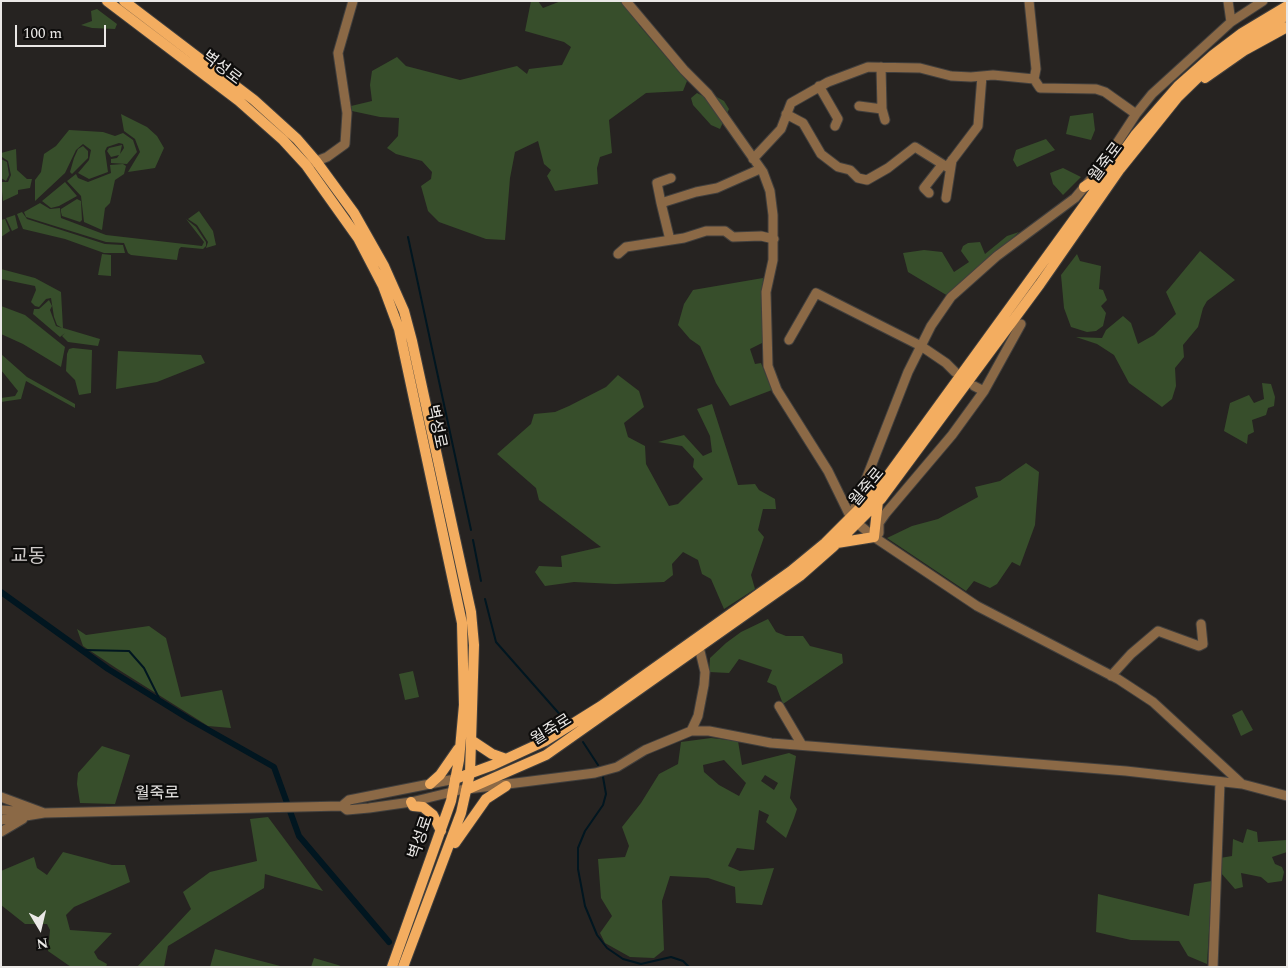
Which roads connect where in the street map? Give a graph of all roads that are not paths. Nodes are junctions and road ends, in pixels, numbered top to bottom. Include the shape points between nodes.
1 (107, 1) edge
2 (124, 1) edge
3 (353, 1) edge
4 (626, 1) edge
5 (1029, 1) edge
6 (1228, 1) edge
7 (1262, 1) edge
8 (1287, 6) edge
9 (1287, 15) edge
10 (1231, 22) junction
11 (1287, 27) edge
12 (881, 67) junction
13 (982, 76) junction
14 (1034, 79) junction
15 (819, 86) junction
16 (1177, 98) junction
17 (859, 106) dead end
18 (882, 110) junction
19 (786, 114) junction
20 (1136, 114) junction
21 (885, 120) dead end
22 (835, 126) dead end
23 (753, 159) junction
24 (952, 160) junction
25 (316, 161) junction
26 (306, 165) junction
27 (942, 165) junction
28 (760, 169) junction
29 (1108, 170) junction
30 (671, 178) dead end
31 (1084, 187) junction
32 (929, 193) dead end
33 (946, 198) dead end
34 (661, 203) junction
35 (774, 238) junction
36 (670, 240) junction
37 (618, 254) dead end
38 (1021, 324) dead end
39 (789, 340) dead end
40 (921, 346) junction
41 (956, 372) dead end
42 (974, 386) dead end
43 (984, 391) junction
44 (878, 501) junction
45 (854, 520) junction
46 (876, 538) junction
47 (837, 543) junction
48 (1202, 624) dead end
49 (699, 647) junction
50 (1111, 676) junction
51 (779, 706) dead end
52 (691, 731) junction
53 (472, 740) junction
54 (802, 745) junction
55 (460, 746) junction
56 (506, 759) junction
57 (469, 775) junction
58 (455, 779) junction
59 (1220, 782) junction
60 (430, 784) junction
61 (1242, 784) junction
62 (506, 786) junction
63 (466, 790) junction
64 (453, 793) junction
65 (1287, 796) edge
66 (1, 797) edge
67 (411, 802) junction
68 (342, 806) junction
69 (1, 810) edge
70 (44, 813) junction
71 (32, 815) junction
72 (1, 820) edge
73 (441, 831) junction
74 (1, 832) edge
75 (446, 856) junction
76 (392, 967) edge
77 (403, 967) edge
78 (1213, 967) edge

1 - 26 main road, 벽성로 via 239,101
2 - 25 main road, 벽성로 via 254,100
3 - 25 street via 338,53 347,113 345,144
4 - 23 street via 708,94
5 - 14 street via 1036,69
6 - 10 street
7 - 10 street
8 - 29 main road, 월죽로 via 1242,32 1178,86
9 - 16 main road, 월죽로 via 1213,63
10 - 20 street via 1152,94
11 - 16 main road via 1245,50
12 - 13 street via 920,68 951,76
12 - 15 street via 868,67
12 - 18 street
13 - 14 street
13 - 24 street via 978,126
14 - 20 street via 1040,88 1105,92
15 - 19 street via 791,103
15 - 22 street via 838,119
16 - 44 main road, 월죽로 via 1120,169 1040,284
17 - 18 street
18 - 21 street
19 - 23 street via 781,129
19 - 27 street via 803,123 821,154 858,178 867,180 915,147
20 - 31 street
23 - 28 street
24 - 27 street via 947,167
24 - 33 street
25 - 26 street
25 - 53 main road, 벽성로 via 354,213 384,266 404,311 471,612 474,645
26 - 55 main road, 벽성로 via 358,238 383,286 398,330 462,623 464,705
27 - 32 street via 924,188
28 - 34 street via 717,188
28 - 35 street via 770,191
29 - 31 main road
29 - 45 main road, 월죽로
30 - 34 street via 657,183
31 - 40 street via 951,297
34 - 36 street
35 - 36 street via 732,237 725,231 706,231
35 - 45 street via 766,292 768,366 777,390 828,471
36 - 37 street via 626,247
38 - 43 street
39 - 40 street via 816,293
40 - 41 street
40 - 45 street via 908,372
42 - 43 street
43 - 46 street via 952,435 886,513 879,523
44 - 45 main road, 월죽로
44 - 46 main road
45 - 46 street
45 - 47 main road, 월죽로
45 - 56 main road, 월죽로 via 791,571 601,706 545,741
46 - 47 main road
46 - 50 street via 977,606
47 - 49 main road, 월죽로 via 800,576
48 - 50 street via 1203,644 1199,646 1158,631
49 - 52 street via 705,672 704,685 698,716
49 - 63 main road, 월죽로 via 546,755
50 - 61 street via 1153,702
51 - 54 street
52 - 54 street via 709,731 757,742
52 - 62 street via 607,770
53 - 56 main road
53 - 57 main road, 벽성로
54 - 59 street via 1126,771
55 - 58 main road, 벽성로
55 - 60 main road via 449,764
56 - 57 main road, 월죽로
57 - 58 main road, 월죽로
57 - 63 main road, 벽성로
58 - 60 street, 월죽로
58 - 64 main road, 벽성로
59 - 61 street
59 - 78 street
60 - 68 street, 월죽로 via 349,800
61 - 65 street
62 - 63 street
62 - 75 main road via 486,799
63 - 64 street, 월죽로
63 - 75 main road, 벽성로
64 - 67 street, 월죽로
64 - 73 main road, 벽성로
66 - 70 street
67 - 68 street, 월죽로 via 347,810
67 - 73 main road via 433,815
68 - 70 street, 월죽로
69 - 70 street
70 - 71 street, 월죽로
71 - 72 street, 월죽로
71 - 74 street
73 - 76 main road, 벽성로
75 - 77 main road, 벽성로

